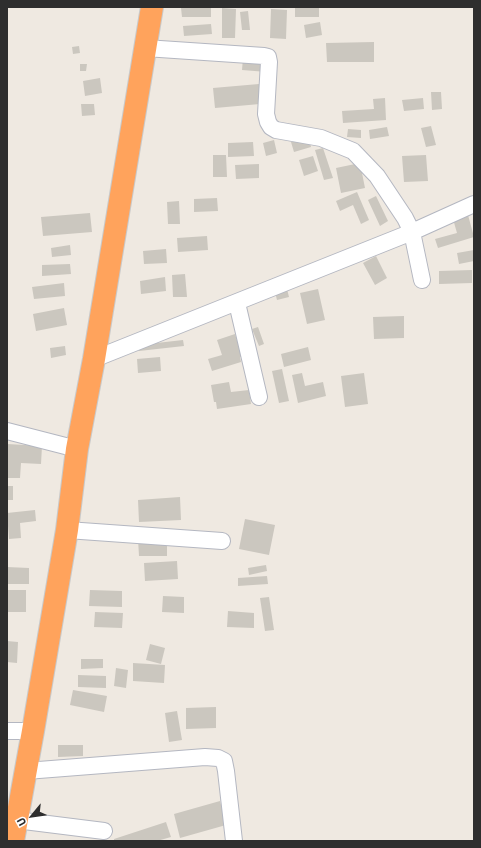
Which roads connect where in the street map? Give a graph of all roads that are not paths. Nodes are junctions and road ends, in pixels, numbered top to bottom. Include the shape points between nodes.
1 (152, 7) edge
2 (145, 48) junction
3 (474, 204) edge
4 (412, 232) junction
5 (422, 280) dead end
6 (238, 303) junction
7 (94, 359) junction
8 (259, 397) dead end
9 (7, 431) edge
10 (77, 449) junction
11 (67, 530) junction
12 (222, 541) dead end
13 (7, 731) edge
14 (33, 731) junction
15 (26, 771) junction
16 (15, 831) edge
17 (104, 831) dead end
18 (234, 841) edge

1 - 2 highway
2 - 4 street via 268,57 266,114 272,127 276,130 321,138 353,152 377,176
2 - 7 highway
3 - 4 street
4 - 5 street
4 - 6 street
6 - 7 street
6 - 8 street
7 - 10 highway
9 - 10 street
10 - 11 highway
11 - 12 street
11 - 14 highway
13 - 14 street
14 - 15 highway
15 - 16 highway
15 - 18 street via 218,758 224,761 226,771
16 - 17 street

